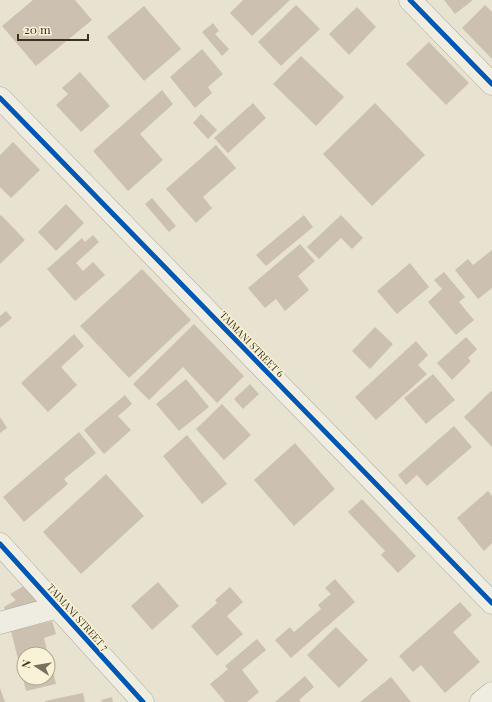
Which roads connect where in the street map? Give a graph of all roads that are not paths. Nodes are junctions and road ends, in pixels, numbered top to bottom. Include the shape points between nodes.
1 (410, 0) edge
2 (492, 84) edge
3 (0, 98) edge
4 (0, 544) edge
5 (492, 603) edge
6 (58, 607) junction
7 (0, 623) edge
8 (492, 693) edge
9 (143, 702) edge
10 (481, 702) edge

1 - 2 street
3 - 5 street, TAIMANI STREET 6
4 - 6 street, TAIMANI STREET 7
6 - 7 street
6 - 9 street, TAIMANI STREET 7
8 - 10 street

